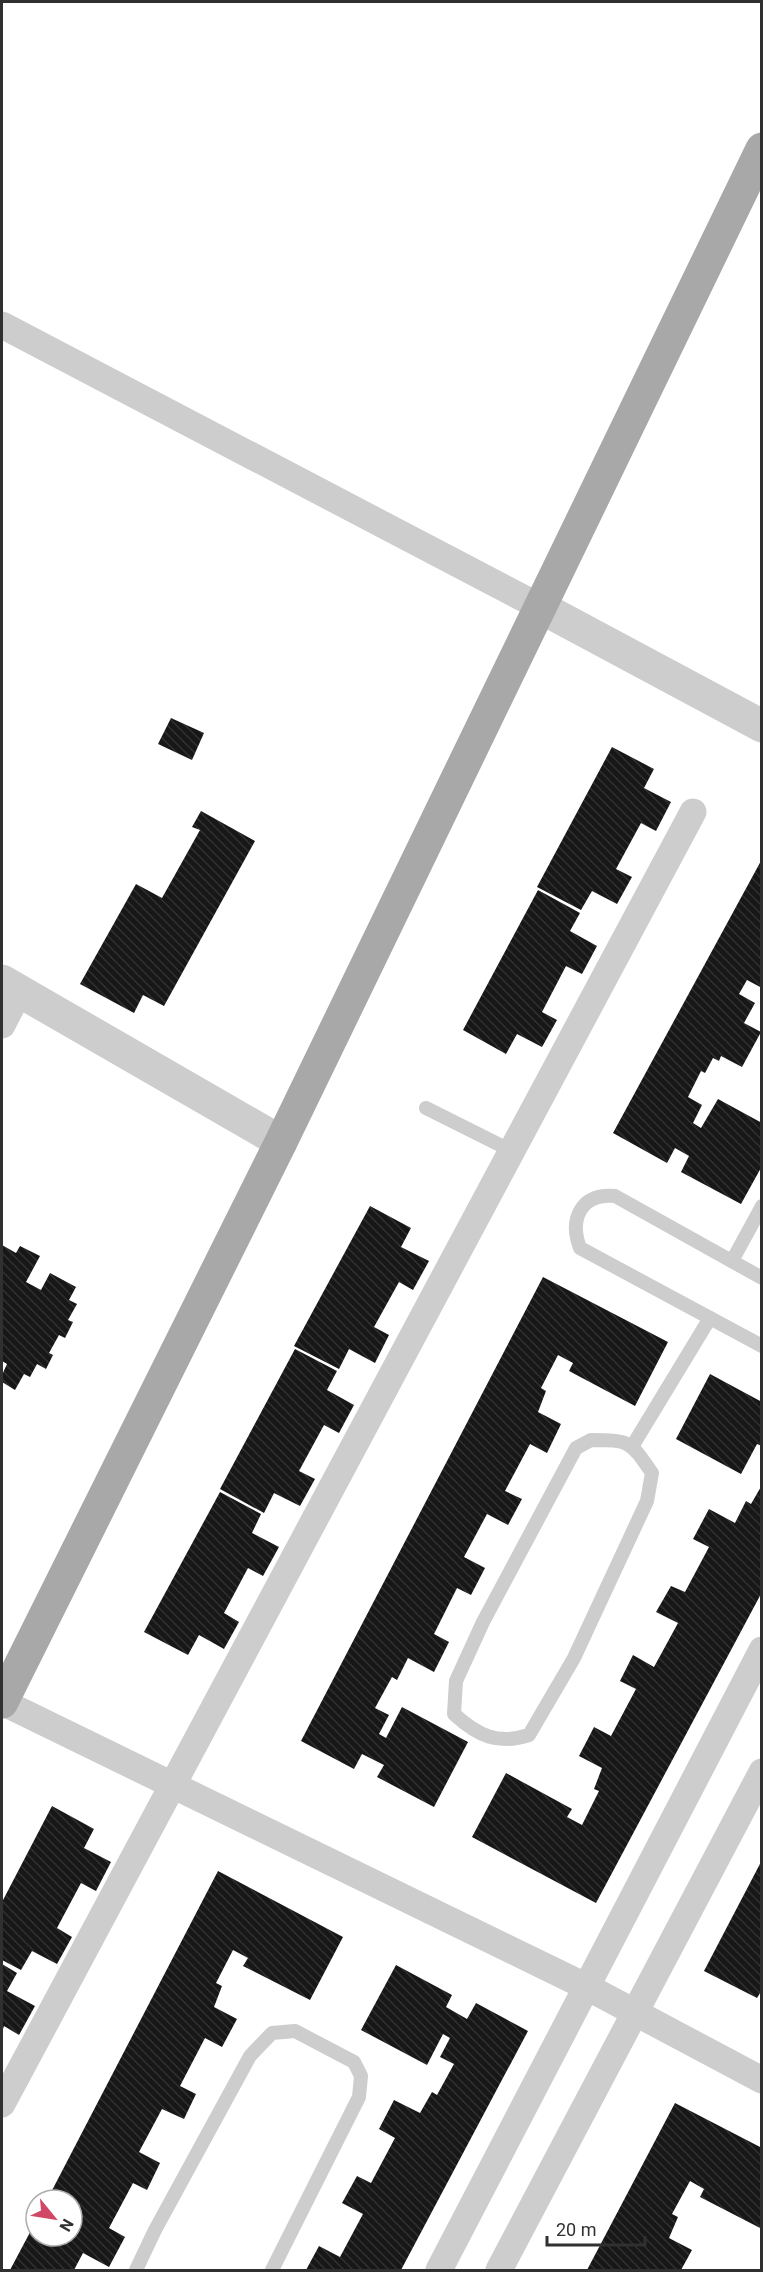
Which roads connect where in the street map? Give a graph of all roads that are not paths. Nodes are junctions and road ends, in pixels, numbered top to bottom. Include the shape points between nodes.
1 (762, 149) edge
2 (2, 325) edge
3 (540, 607) junction
4 (762, 726) edge
5 (693, 812) dead end
6 (10, 986) edge
7 (2, 1025) edge
8 (426, 1108) dead end
9 (281, 1142) junction
10 (512, 1151) junction
11 (762, 1206) edge
12 (732, 1262) junction
13 (762, 1278) edge
14 (710, 1318) junction
15 (762, 1346) edge
16 (633, 1445) junction
17 (762, 1650) edge
18 (2, 1702) edge
19 (762, 1772) edge
20 (172, 1785) junction
21 (587, 1987) junction
22 (635, 2012) junction
23 (762, 2080) edge
24 (2, 2104) edge
25 (136, 2271) edge
26 (272, 2271) edge
27 (439, 2271) edge
28 (499, 2271) edge

1 - 3 main road
2 - 3 street
3 - 4 street
3 - 9 main road
5 - 10 street
6 - 7 street
6 - 9 street
8 - 10 lane
9 - 18 main road
10 - 20 street
11 - 12 lane
12 - 13 lane
12 - 14 lane via 615,1196 603,1195 587,1202 577,1215 574,1233 580,1248
14 - 15 lane
14 - 16 lane
16 - 16 lane via 652,1473 648,1501 574,1658 530,1736 510,1741 473,1732 454,1714 456,1681 570,1458 576,1448 591,1440
17 - 21 street
18 - 20 street
19 - 22 street
20 - 21 street
20 - 24 street
21 - 22 street
21 - 27 street
22 - 23 street
22 - 28 street
25 - 26 lane via 154,2230 250,2056 272,2033 295,2031 354,2062 361,2076 359,2097

